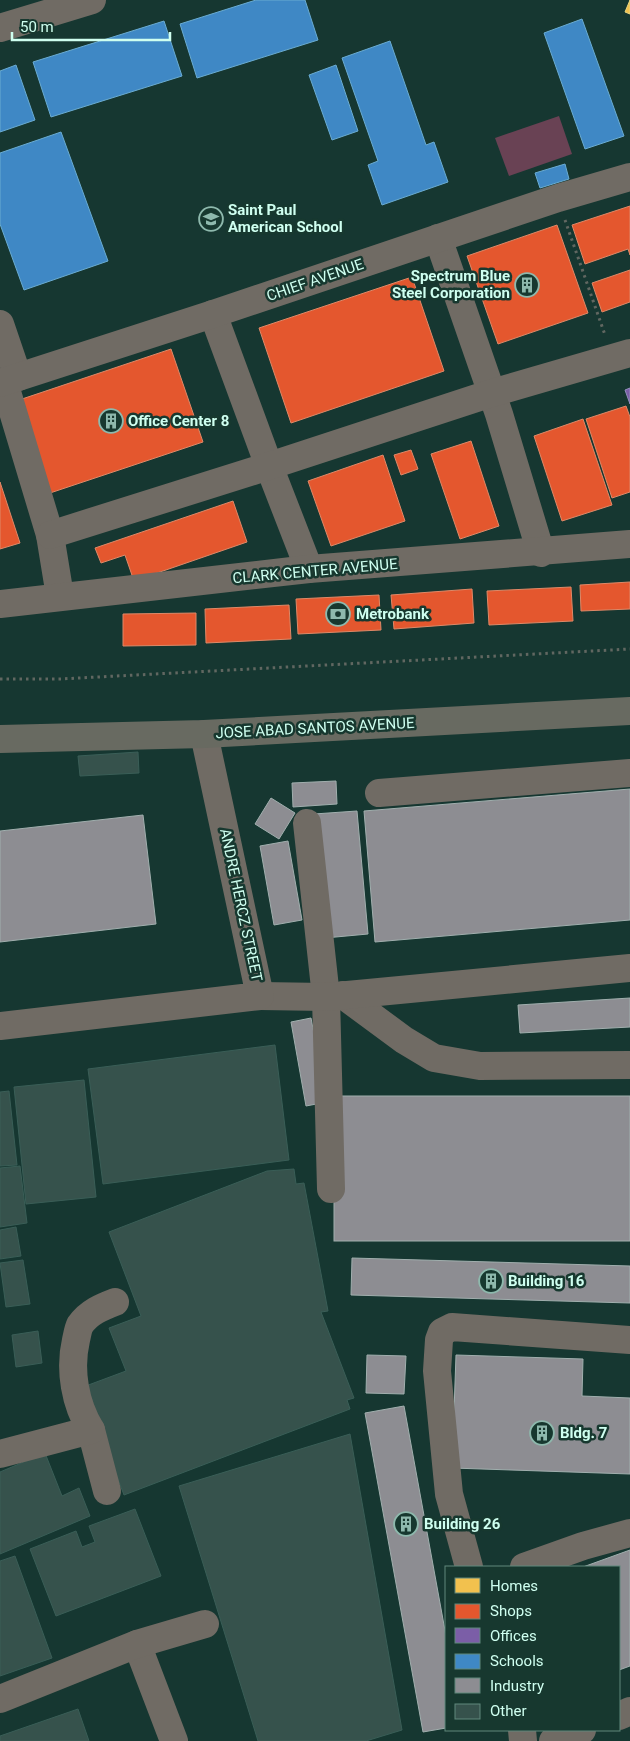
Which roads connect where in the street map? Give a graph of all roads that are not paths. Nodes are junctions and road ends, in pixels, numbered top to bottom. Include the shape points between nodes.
1 (92, 0) edge
2 (0, 28) edge
3 (630, 177) edge
4 (438, 238) junction
5 (214, 314) junction
6 (0, 324) edge
7 (621, 355) edge
8 (8, 381) edge
9 (492, 393) junction
10 (269, 466) junction
11 (50, 534) junction
12 (630, 544) edge
13 (541, 553) junction
14 (309, 570) junction
15 (60, 596) junction
16 (0, 604) edge
17 (630, 711) edge
18 (204, 734) junction
19 (0, 739) edge
20 (630, 773) edge
21 (379, 793) dead end
22 (307, 823) dead end
23 (630, 968) edge
24 (260, 996) junction
25 (335, 996) junction
26 (0, 1026) edge
27 (630, 1065) edge
28 (331, 1189) dead end
29 (115, 1302) dead end
30 (630, 1340) edge
31 (91, 1430) junction
32 (0, 1454) edge
33 (107, 1491) dead end
34 (630, 1533) edge
35 (470, 1566) edge
36 (527, 1566) edge
37 (205, 1624) dead end
38 (138, 1644) junction
39 (0, 1699) edge
40 (579, 1731) edge
41 (174, 1741) edge
42 (553, 1741) edge

1 - 2 street
3 - 4 street, CHIEF AVENUE
4 - 5 street, CHIEF AVENUE
4 - 9 street
5 - 8 street, CHIEF AVENUE
5 - 10 street
6 - 8 street
7 - 9 street
8 - 11 street
9 - 10 street
9 - 13 street
10 - 11 street
10 - 14 street
11 - 15 street
12 - 13 street, CLARK CENTER AVENUE
13 - 14 street, CLARK CENTER AVENUE
14 - 15 street, CLARK CENTER AVENUE
15 - 16 street, CLARK CENTER AVENUE
17 - 18 main road, JOSE ABAD SANTOS AVENUE
18 - 19 main road, JOSE ABAD SANTOS AVENUE
18 - 24 street, ANDRE HERCZ STREET
20 - 21 street
22 - 25 street
23 - 25 street
24 - 25 street
24 - 26 street, ANDRE HERCZ STREET
25 - 27 street via 434,1058 480,1066
25 - 28 street
29 - 31 street via 96,1309 80,1326 73,1356 74,1385 82,1416
30 - 35 street via 452,1327 442,1332 437,1371 449,1494
31 - 32 street
31 - 33 street
34 - 36 street
37 - 38 street
38 - 39 street
38 - 41 street
40 - 42 street

